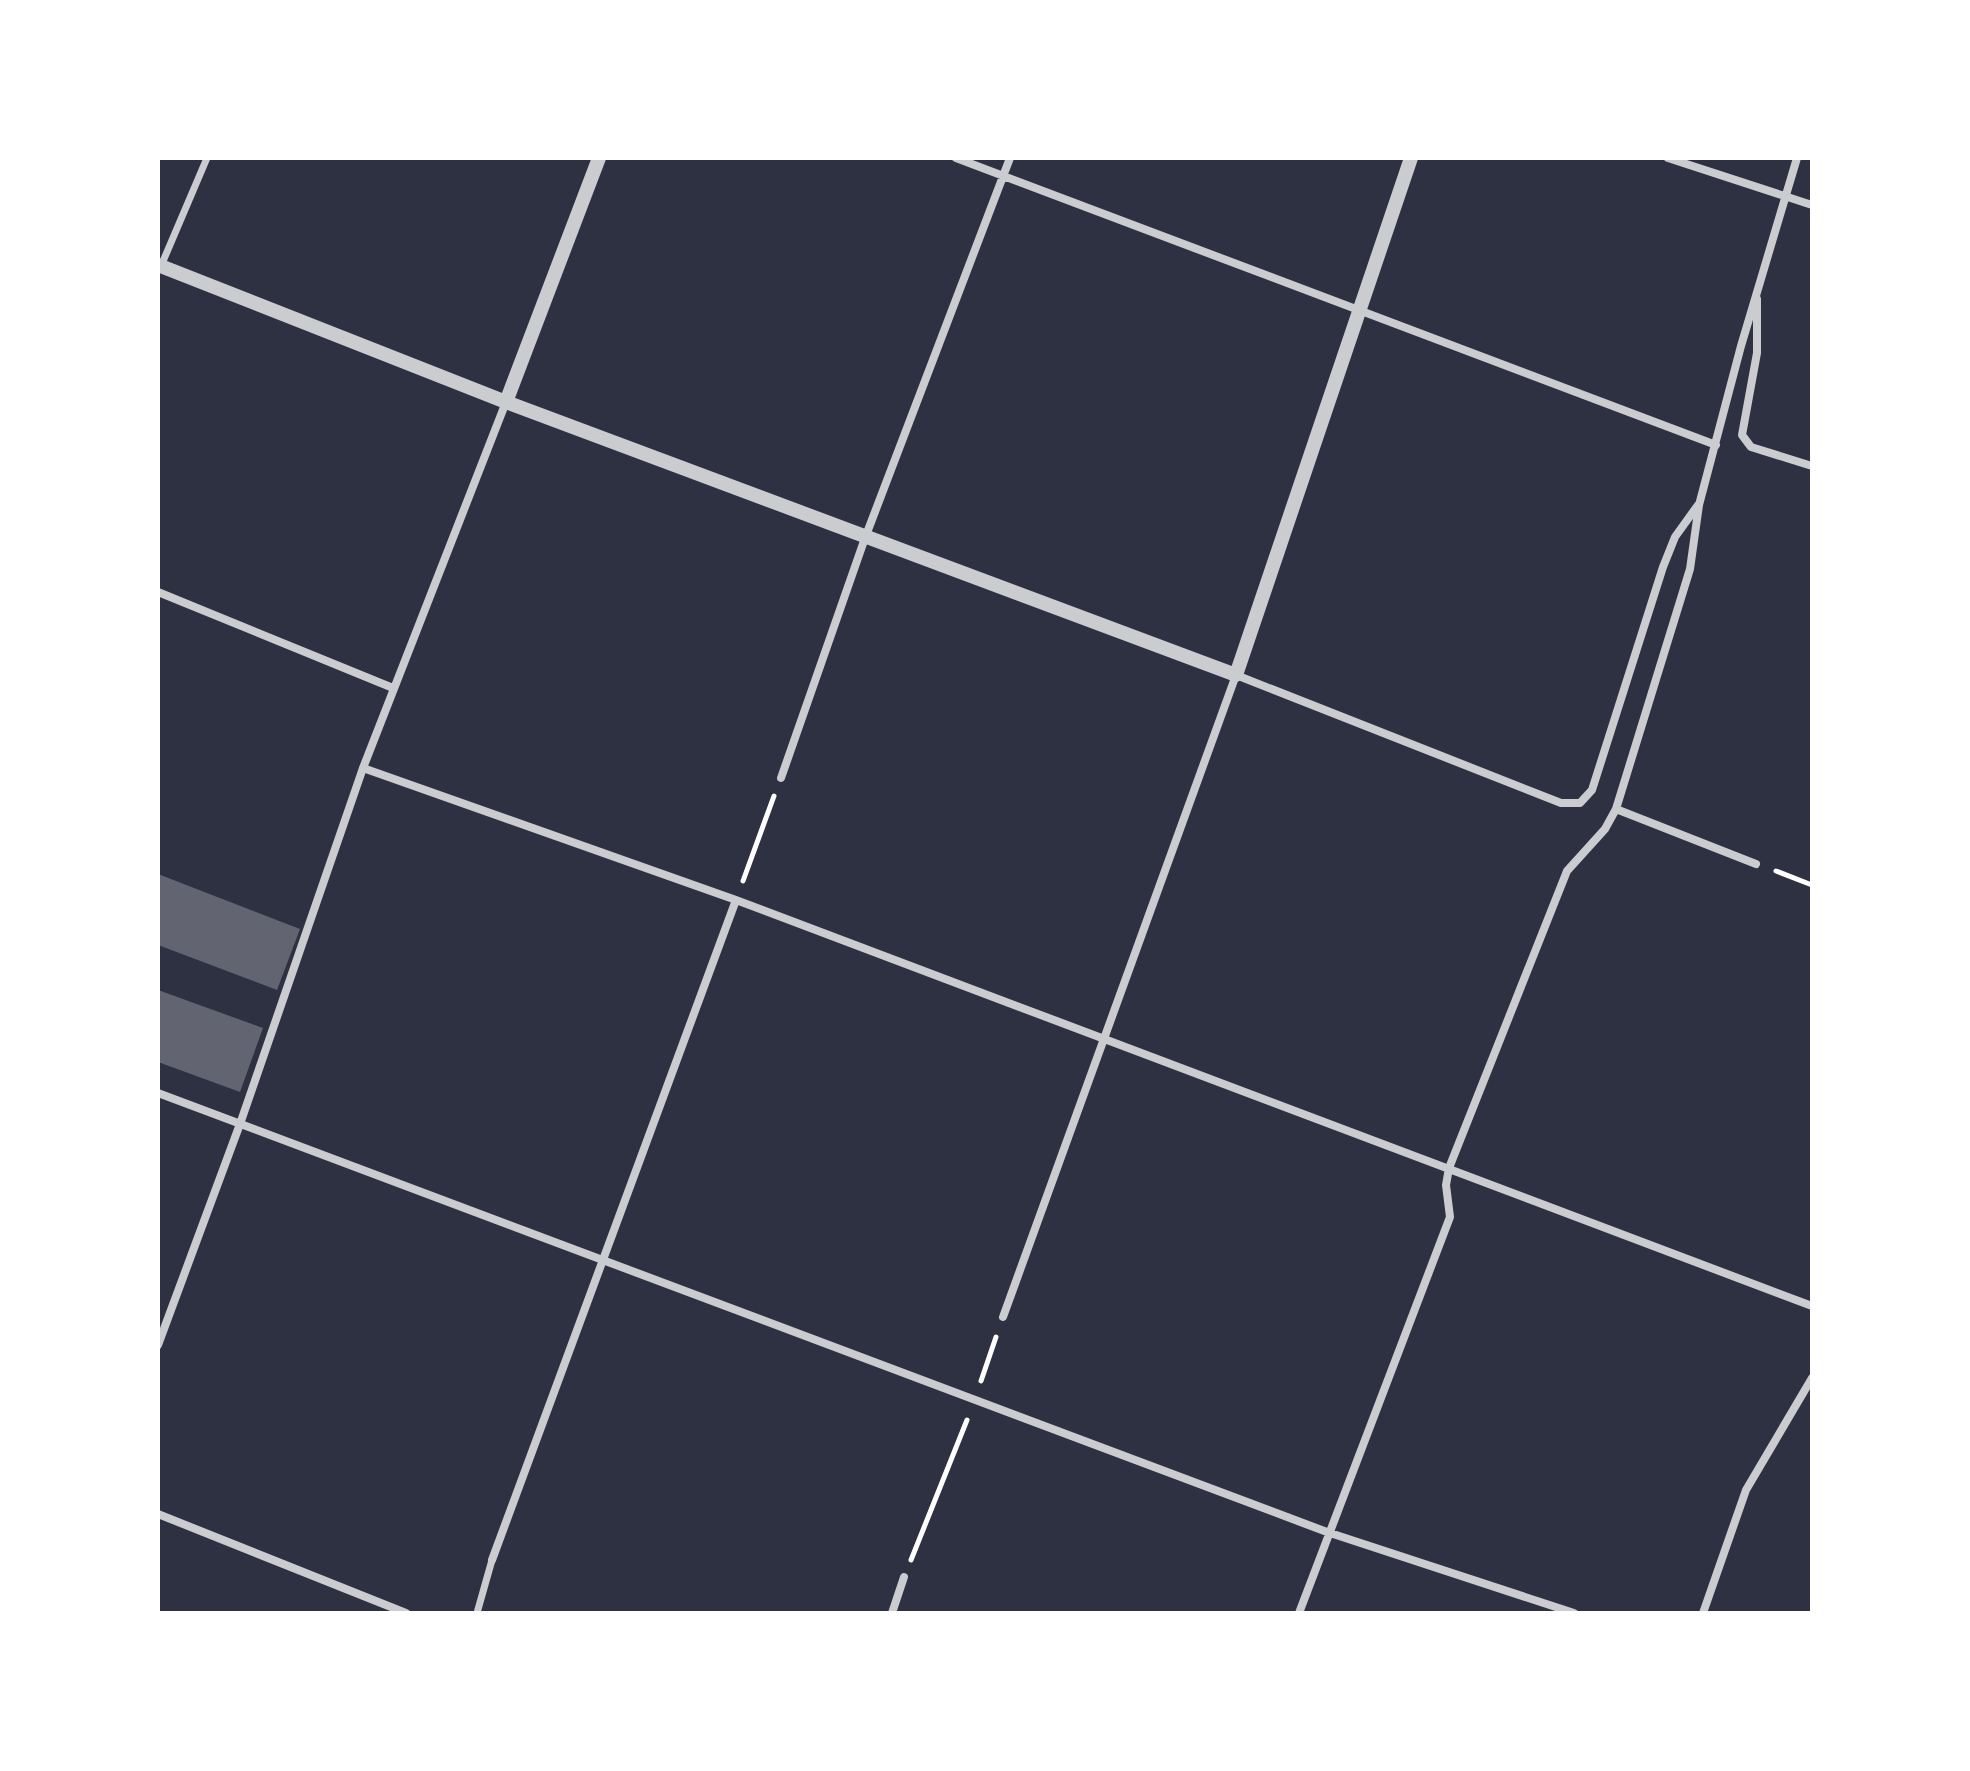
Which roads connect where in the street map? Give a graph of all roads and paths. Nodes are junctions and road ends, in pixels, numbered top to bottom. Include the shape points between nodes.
1 (207, 158) edge
2 (599, 158) edge
3 (956, 158) edge
4 (1010, 158) edge
5 (1411, 158) edge
6 (1668, 158) edge
7 (1797, 158) edge
8 (1004, 177) junction
9 (1786, 197) junction
10 (1812, 205) edge
11 (159, 268) edge
12 (1756, 294) junction
13 (1359, 311) junction
14 (506, 402) junction
15 (1716, 445) junction
16 (1812, 466) edge
17 (1699, 505) junction
18 (865, 538) junction
19 (158, 592) edge
20 (1236, 675) junction
21 (393, 688) junction
22 (363, 768) junction
23 (781, 778) joint
24 (1616, 809) junction
25 (1756, 864) joint
26 (1812, 885) edge
27 (736, 900) junction
28 (1102, 1040) junction
29 (158, 1093) edge
30 (240, 1124) junction
31 (1449, 1168) junction
32 (605, 1262) junction
33 (1812, 1306) edge
34 (1003, 1317) joint
35 (158, 1345) edge
36 (1812, 1378) edge
37 (976, 1398) junction
38 (158, 1514) edge
39 (1327, 1532) junction
40 (492, 1560) joint
41 (904, 1577) joint
42 (406, 1613) edge
43 (477, 1613) edge
44 (892, 1613) edge
45 (1299, 1613) edge
46 (1574, 1613) edge
47 (1703, 1613) edge

1 - 11 street
2 - 14 street
3 - 8 street
4 - 8 street
5 - 13 street
6 - 9 street
7 - 9 street
8 - 13 street
8 - 18 street
9 - 10 street
9 - 12 street
11 - 14 street
12 - 15 street
12 - 16 street via 1760,323 1742,435 1751,447
13 - 15 street
13 - 20 street
14 - 18 street
14 - 21 street
15 - 17 street
17 - 20 street via 1675,537 1663,567 1592,790 1580,803 1561,803
17 - 24 street via 1690,569
18 - 20 street
18 - 23 street
19 - 21 street
20 - 28 street
21 - 22 street
22 - 27 street
22 - 30 street
23 - 27 path
24 - 25 street
24 - 31 street via 1567,871
25 - 26 path
27 - 28 street
27 - 32 street
28 - 31 street
28 - 34 street
29 - 30 street
30 - 32 street
30 - 35 street
31 - 33 street
31 - 39 street via 1450,1217
32 - 37 street
32 - 40 street
34 - 37 path
36 - 47 street via 1746,1490
37 - 39 street
37 - 41 path
38 - 42 street
39 - 45 street
39 - 46 street
40 - 43 street
41 - 44 street

